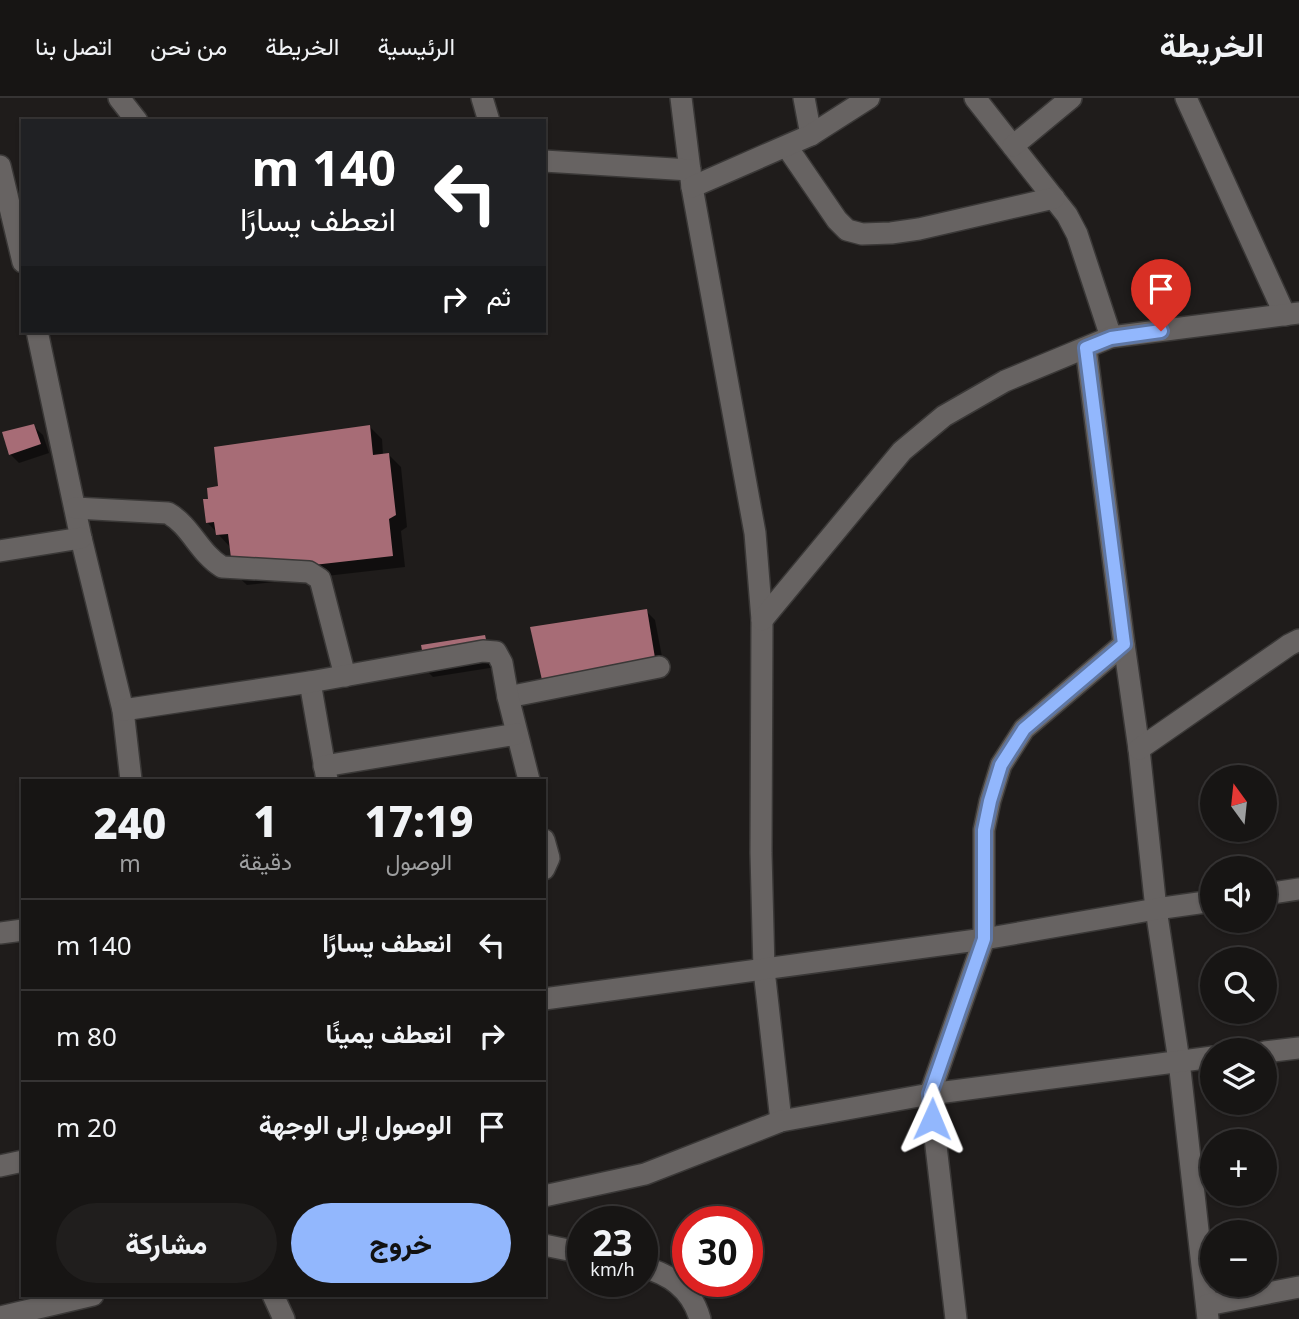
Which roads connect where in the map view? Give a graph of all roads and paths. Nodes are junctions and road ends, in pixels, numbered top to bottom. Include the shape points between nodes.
1 (119, 98) edge
2 (482, 98) edge
3 (681, 98) edge
4 (803, 98) edge
5 (870, 98) edge
6 (975, 98) edge
7 (1071, 98) edge
8 (1186, 98) edge
9 (135, 119) edge
10 (488, 119) edge
11 (811, 135) junction
12 (1013, 146) junction
13 (786, 147) junction
14 (546, 161) edge
15 (0, 166) edge
16 (691, 179) junction
17 (1054, 198) junction
18 (21, 254) edge
19 (1292, 314) edge
20 (37, 333) edge
21 (1111, 338) junction
22 (1086, 348) junction
23 (75, 508) junction
24 (81, 538) junction
25 (0, 551) edge
26 (762, 620) junction
27 (1299, 640) edge
28 (1124, 644) junction
29 (659, 667) dead end
30 (345, 676) junction
31 (310, 682) junction
32 (508, 697) junction
33 (123, 710) junction
34 (517, 734) junction
35 (1139, 748) junction
36 (326, 773) edge
37 (131, 779) edge
38 (529, 779) edge
39 (546, 847) edge
40 (546, 865) edge
41 (1299, 889) edge
42 (1277, 892) edge
43 (1200, 903) edge
44 (1156, 909) junction
45 (21, 930) edge
46 (0, 933) edge
47 (984, 939) junction
48 (764, 970) junction
49 (546, 999) edge
50 (1299, 1048) edge
51 (1277, 1051) edge
52 (1200, 1059) edge
53 (1179, 1061) junction
54 (930, 1094) junction
55 (781, 1121) junction
56 (21, 1161) edge
57 (0, 1166) edge
58 (546, 1196) edge
59 (546, 1245) edge
60 (567, 1250) edge
61 (658, 1271) edge
62 (1299, 1287) edge
63 (85, 1297) edge
64 (274, 1297) edge
65 (1207, 1312) edge
66 (0, 1317) edge
67 (284, 1319) edge
68 (701, 1319) edge
69 (956, 1319) edge

1 - 9 street
2 - 10 street
3 - 16 street
4 - 11 street
5 - 11 street
6 - 12 street
7 - 12 street
8 - 19 street
11 - 13 street
12 - 17 street
13 - 16 street
13 - 17 street via 837,220 847,230 862,234 919,229
14 - 16 street
15 - 18 street
16 - 26 street via 755,533
17 - 21 street via 1077,234
19 - 21 street
20 - 23 street
21 - 22 street
22 - 26 street via 1005,381 944,416 902,451
22 - 28 street
23 - 24 street
23 - 30 street via 168,513 222,567 309,572 320,579
24 - 25 street
24 - 33 street
26 - 48 street
27 - 35 street
28 - 35 street
28 - 47 street via 1024,729 1001,765 984,830
29 - 32 street
30 - 31 street
30 - 32 street via 496,652
31 - 33 street
31 - 36 street
32 - 34 street
33 - 37 street
34 - 36 street
34 - 38 street
35 - 44 street
39 - 40 street
41 - 42 street
43 - 44 street
44 - 47 street
44 - 53 street
45 - 46 street
47 - 48 street
47 - 54 street
48 - 49 street
48 - 55 street
50 - 51 street
52 - 53 street
53 - 54 street
53 - 65 street
54 - 55 street
54 - 69 street
55 - 58 street via 645,1174
56 - 57 street
59 - 60 street
61 - 68 street via 691,1296
62 - 65 street
63 - 66 street
64 - 67 street

